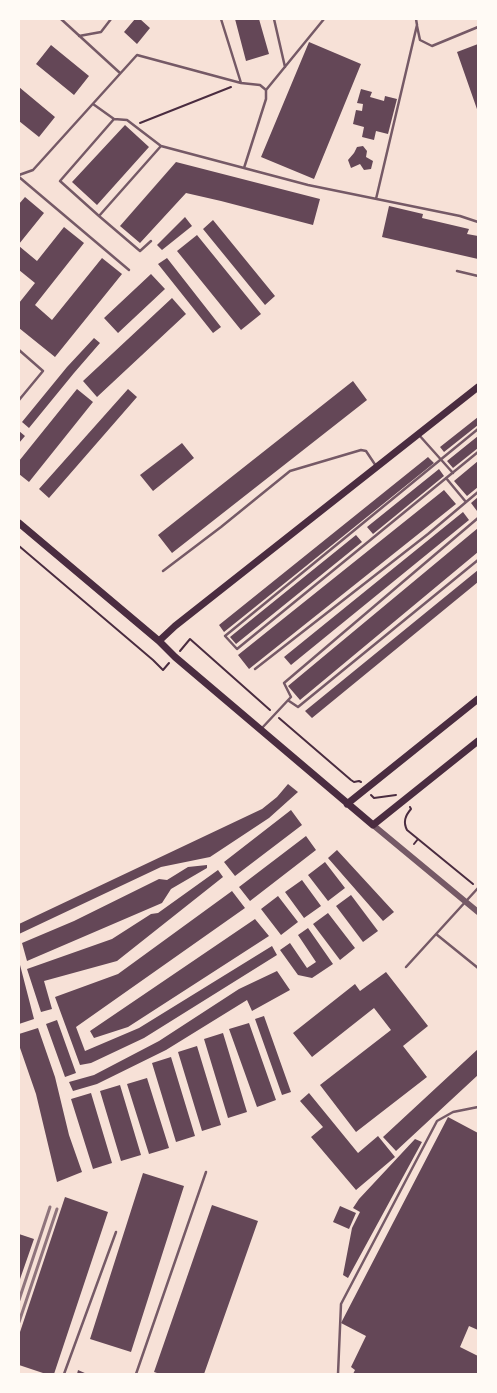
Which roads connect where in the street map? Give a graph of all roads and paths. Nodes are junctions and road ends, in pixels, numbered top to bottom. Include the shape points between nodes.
1 (61, 19) edge
2 (112, 19) edge
3 (221, 19) edge
4 (274, 19) edge
5 (324, 19) edge
6 (416, 19) edge
7 (417, 25) junction
8 (478, 27) edge
9 (79, 36) junction
10 (285, 67) junction
11 (120, 73) junction
12 (241, 83) junction
13 (266, 90) junction
14 (93, 104) junction
15 (114, 119) junction
16 (133, 126) junction
17 (160, 146) junction
18 (244, 168) junction
19 (19, 176) edge
20 (376, 199) junction
21 (99, 216) junction
22 (478, 222) edge
23 (151, 240) dead end
24 (129, 270) dead end
25 (457, 271) dead end
26 (478, 276) edge
27 (19, 350) edge
28 (478, 387) edge
29 (19, 400) edge
30 (478, 429) edge
31 (418, 435) junction
32 (478, 452) edge
33 (440, 460) junction
34 (377, 467) junction
35 (453, 473) junction
36 (446, 478) junction
37 (478, 492) edge
38 (466, 502) junction
39 (478, 518) edge
40 (19, 523) edge
41 (478, 560) edge
42 (163, 571) dead end
43 (159, 641) junction
44 (254, 669) dead end
45 (478, 699) edge
46 (289, 701) junction
47 (261, 729) junction
48 (478, 741) edge
49 (371, 795) dead end
50 (399, 795) dead end
51 (347, 804) junction
52 (410, 807) dead end
53 (373, 826) junction
54 (418, 839) junction
55 (414, 844) dead end
56 (478, 888) edge
57 (465, 901) junction
58 (478, 912) edge
59 (436, 934) junction
60 (406, 967) dead end
61 (478, 968) edge
62 (478, 1107) edge
63 (206, 1172) dead end
64 (116, 1232) dead end
65 (64, 1374) edge
66 (136, 1374) edge
67 (338, 1374) edge

1 - 9 lane
2 - 9 lane via 101,32
3 - 12 lane
4 - 10 lane
5 - 10 lane
6 - 7 lane
7 - 8 lane via 420,40 432,46
7 - 20 lane
9 - 11 lane
10 - 13 lane
11 - 12 lane via 137,55
11 - 14 lane
12 - 13 lane via 260,85
12 - 16 path
13 - 18 lane via 266,99
14 - 15 lane
14 - 19 lane via 33,170
15 - 16 lane via 127,120
15 - 21 lane via 60,181
16 - 17 lane
17 - 18 lane
17 - 21 lane
18 - 20 lane
19 - 24 lane
20 - 22 lane
21 - 23 lane via 140,251
25 - 26 lane
27 - 29 lane via 43,371
28 - 31 main road
30 - 33 lane
31 - 33 lane
31 - 34 main road
32 - 35 lane
33 - 35 lane
33 - 36 lane via 225,636 236,649
34 - 42 lane via 366,451 361,450 290,471
34 - 43 main road
35 - 36 lane
36 - 38 lane
37 - 38 lane
38 - 44 lane
39 - 46 lane via 284,684 291,697
40 - 43 main road
41 - 46 lane via 298,707
43 - 47 main road
45 - 51 main road
46 - 47 lane
47 - 51 main road
48 - 53 main road
49 - 50 path via 374,798
51 - 53 main road
52 - 54 path via 405,825
53 - 57 street
54 - 55 path
54 - 56 path
56 - 57 lane
57 - 58 street
57 - 59 lane
59 - 60 lane
59 - 61 lane
62 - 67 lane via 452,1112 437,1121 348,1290 341,1304
63 - 66 lane
64 - 65 lane

